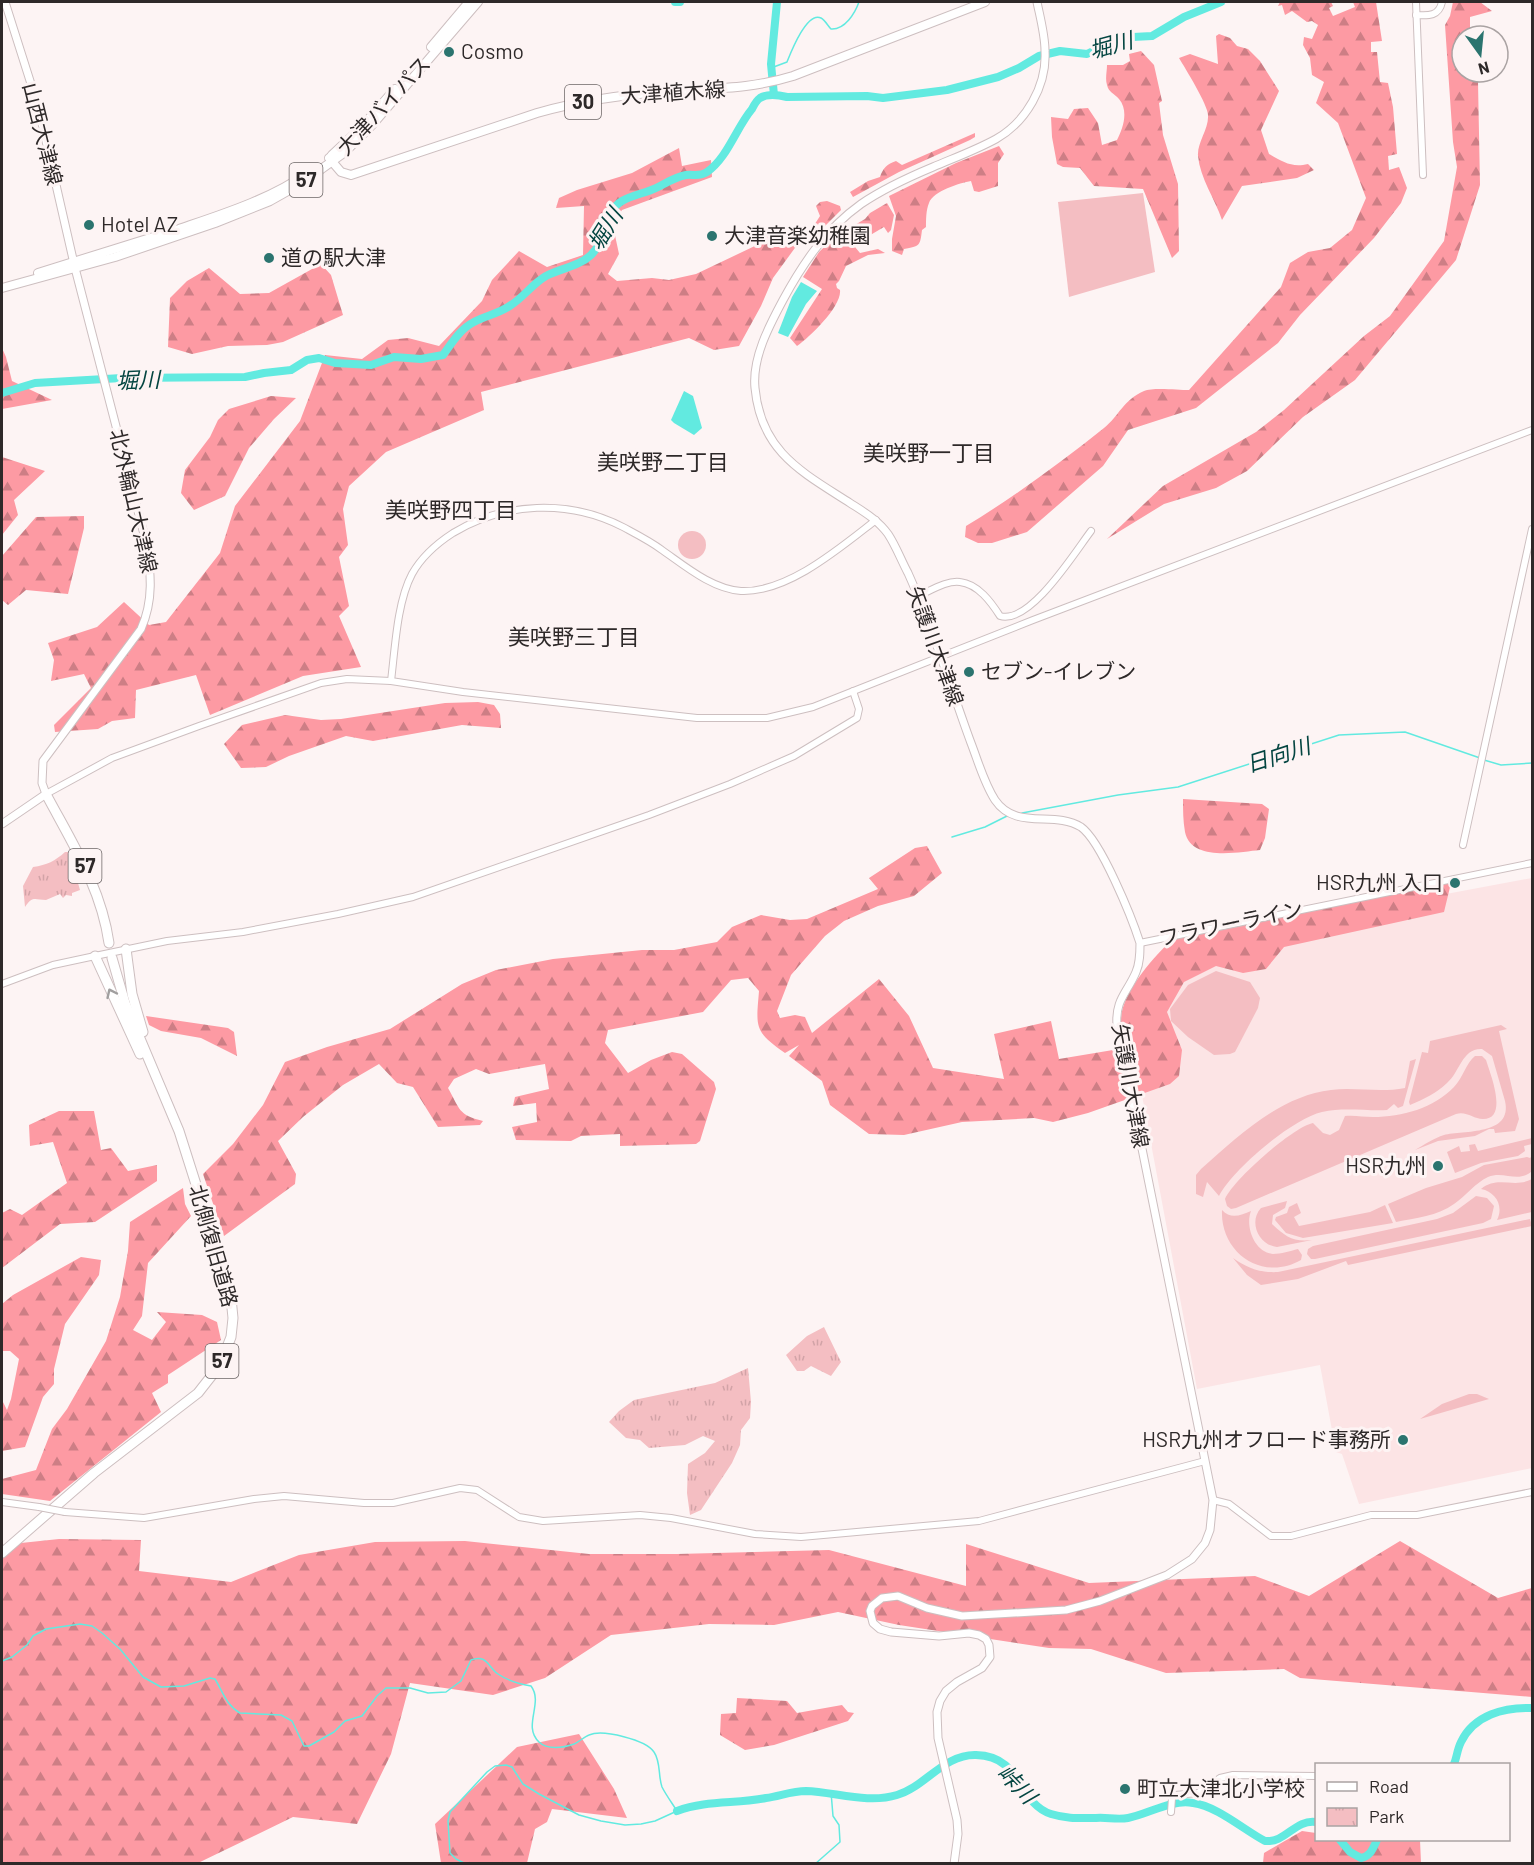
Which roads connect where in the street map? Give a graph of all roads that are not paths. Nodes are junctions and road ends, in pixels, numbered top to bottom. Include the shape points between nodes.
1 (5, 2) edge
2 (469, 2) edge
3 (478, 2) edge
4 (985, 2) edge
5 (1036, 2) edge
6 (1416, 2) edge
7 (1442, 2) edge
8 (1416, 15) junction
9 (330, 160) junction
10 (1423, 175) dead end
11 (74, 265) junction
12 (2, 282) edge
13 (2, 288) edge
14 (1533, 430) edge
15 (876, 520) junction
16 (1533, 529) edge
17 (1091, 531) dead end
18 (918, 596) junction
19 (941, 657) junction
20 (391, 681) junction
21 (853, 691) junction
22 (46, 794) junction
23 (2, 824) edge
24 (1463, 845) dead end
25 (1533, 863) edge
26 (109, 943) dead end
27 (1140, 943) junction
28 (126, 949) junction
29 (95, 956) junction
30 (112, 958) dead end
31 (2, 984) edge
32 (158, 1081) junction
33 (1205, 1461) junction
34 (1533, 1492) edge
35 (1214, 1500) junction
36 (2, 1502) edge
37 (2, 1553) edge
38 (1315, 1776) edge
39 (1171, 1812) dead end
40 (954, 1863) edge

1 - 11 main road, 山西大津線 via 38,106
2 - 9 highway, 大津バイパス / 57
3 - 9 highway, 大津バイパス / 57 via 372,124 345,152
4 - 9 main road, 大津植木線 / 30 via 770,83 649,93 568,105 351,175 341,172
5 - 15 main road, 矢護川大津線 via 1045,59 1038,91 1022,116 996,139 889,188 841,220 795,279 763,344 754,386 760,416 771,441 799,471
6 - 8 street
7 - 8 street via 1435,14
8 - 10 street
9 - 11 highway, 大津バイパス / 57 via 302,183 250,210
11 - 12 highway, 57
11 - 13 highway, 57
11 - 22 main road, 北外輪山大津線 via 146,542 152,581 141,629 43,761
14 - 19 street
15 - 18 main road, 矢護川大津線 via 891,538
15 - 20 street via 794,577 743,591 712,583 648,541 592,515 528,508 486,516 438,543 410,577 401,608
16 - 24 street
17 - 18 street via 1044,595 1008,617 1000,616 989,599 960,582
18 - 19 main road, 矢護川大津線
19 - 21 street
19 - 27 main road, 矢護川大津線 via 983,775 998,804 1019,817 1066,822 1089,834 1102,853
20 - 21 street via 651,713 724,718 780,716
20 - 22 street via 347,679 321,683 112,758
21 - 28 street via 859,709 857,718 824,739 747,777 650,815 413,897 255,930
22 - 23 main road
22 - 26 highway, 57 via 94,885
25 - 27 street, フラワーライン
27 - 33 main road, 矢護川大津線 via 1137,971 1119,1001 1117,1025
28 - 29 street
28 - 32 highway via 132,994
29 - 31 street via 53,965
32 -> 29 highway via 139,1052
30 - 32 highway, 北側復旧道路 / 57 via 119,987
32 - 37 highway, 北側復旧道路 / 57 via 179,1131 227,1285 233,1318 228,1346 216,1372 198,1393 94,1473
33 - 35 main road, 矢護川大津線
33 - 36 street, bridge via 985,1520 801,1537 755,1534 640,1515 543,1521 519,1516 477,1490 460,1488 393,1503 284,1496 144,1518
34 - 35 street via 1417,1515 1371,1515 1278,1537 1265,1532 1229,1504
35 - 40 main road, 矢護川大津線 via 1207,1537 1192,1559 1167,1575 1100,1601 1066,1610 962,1616 898,1596 882,1598 872,1606 873,1623 880,1629 939,1636 969,1633 987,1639 990,1657 982,1668 957,1682 940,1701 937,1729 957,1820
38 - 39 street via 1226,1776 1197,1793 1175,1795

